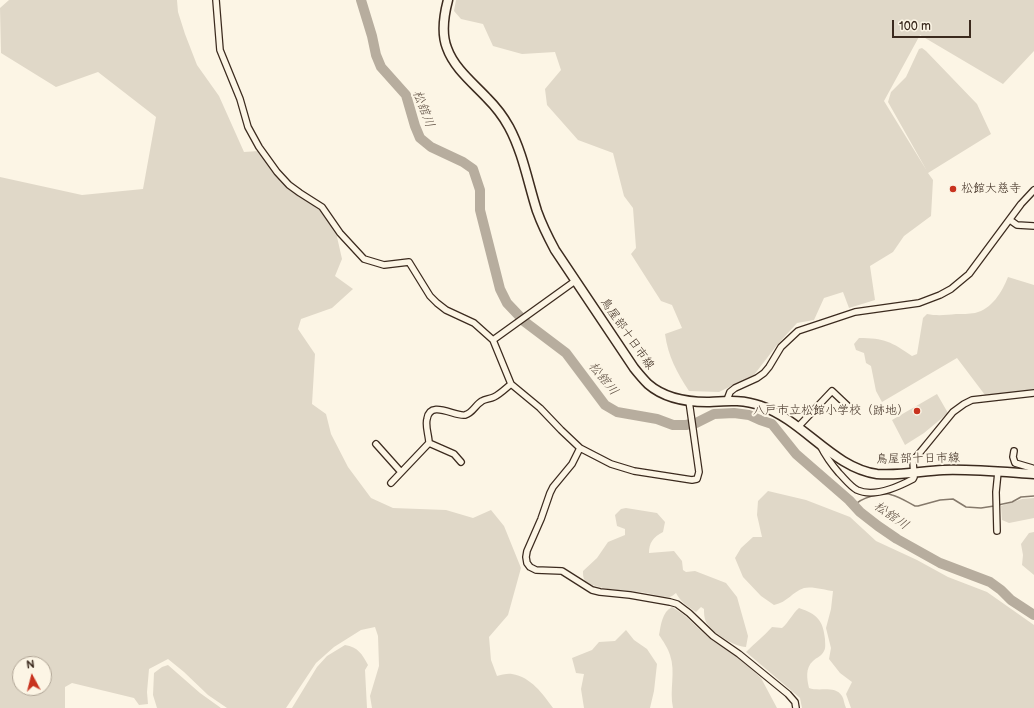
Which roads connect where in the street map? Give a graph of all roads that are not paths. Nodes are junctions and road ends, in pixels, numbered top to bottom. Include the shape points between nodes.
1 (216, 0) edge
2 (448, 0) edge
3 (1034, 190) edge
4 (1010, 220) junction
5 (1034, 226) edge
6 (575, 281) junction
7 (493, 340) junction
8 (511, 384) junction
9 (1034, 393) edge
10 (727, 400) junction
11 (689, 401) junction
12 (851, 409) dead end
13 (798, 427) junction
14 (819, 442) junction
15 (376, 444) dead end
16 (429, 444) junction
17 (580, 448) junction
18 (1014, 451) dead end
19 (461, 462) dead end
20 (401, 472) junction
21 (914, 472) junction
22 (998, 472) junction
23 (1034, 474) edge
24 (391, 484) dead end
25 (997, 530) dead end
26 (796, 708) edge

1 - 7 street via 222,58 240,99 248,126 277,172 289,185 322,207 340,233 364,259 384,265 410,262 437,303 474,323
2 - 6 main road, 鳥屋部十日市線 via 444,31 450,55 460,70 500,113 509,128 546,233
3 - 4 street
4 - 5 street via 1017,225
4 - 10 street via 968,274 951,289 920,303 855,312 798,331 781,347 764,373 735,388
6 - 7 street
6 - 11 main road, 鳥屋部十日市線 via 634,368 649,384 662,393
7 - 8 street
8 - 16 street via 500,394 482,401 467,415 433,410 427,419
8 - 17 street via 540,408
9 - 21 street via 972,400 964,404 953,412 917,456 914,461
10 - 11 main road, 鳥屋部十日市線
10 - 13 main road, 鳥屋部十日市線 via 760,405
11 - 17 street via 699,472 697,479 611,464
12 - 13 street via 832,391
13 - 14 main road, 鳥屋部十日市線
14 - 21 main road, 鳥屋部十日市線 via 842,460 862,470 876,474
14 - 21 street via 836,470 862,492 890,489 913,479
15 - 20 street
16 - 19 street via 454,454
16 - 20 street
17 - 26 street via 572,464 550,493 527,551 527,564 536,570 562,571 592,590 658,599 680,606 713,636 788,694 795,702
18 - 23 street via 1015,463 1032,468
20 - 24 street
21 - 22 main road, 鳥屋部十日市線
22 - 23 main road, 鳥屋部十日市線
22 - 25 street

